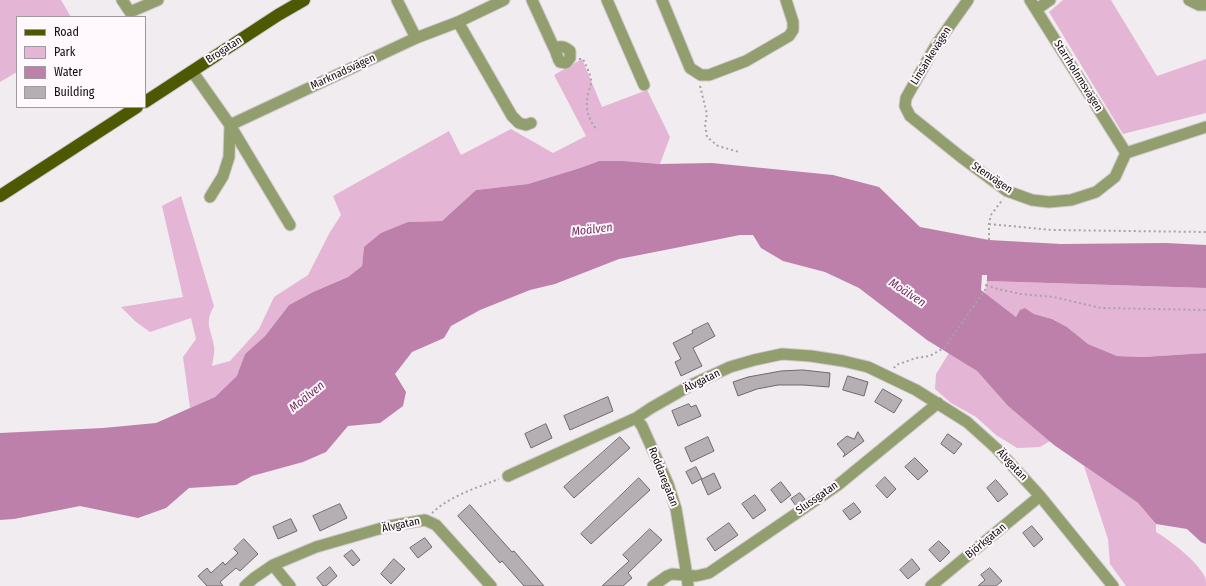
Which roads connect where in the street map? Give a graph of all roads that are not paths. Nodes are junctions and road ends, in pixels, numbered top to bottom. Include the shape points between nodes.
1 (122, 0) edge
2 (158, 0) edge
3 (304, 0) edge
4 (397, 0) edge
5 (504, 0) edge
6 (532, 0) edge
7 (607, 0) edge
8 (662, 0) edge
9 (786, 0) edge
10 (968, 0) edge
11 (1030, 0) edge
12 (1050, 0) edge
13 (1189, 0) edge
14 (1206, 5) edge
15 (1037, 9) junction
16 (458, 22) junction
17 (416, 38) junction
18 (570, 58) road end
19 (192, 71) junction
20 (644, 85) dead end
21 (146, 101) edge
22 (135, 108) edge
23 (910, 116) joint
24 (531, 123) dead end
25 (230, 125) junction
26 (1206, 127) edge
27 (1126, 153) junction
28 (0, 196) edge
29 (210, 197) dead end
30 (290, 225) dead end
31 (938, 403) junction
32 (636, 418) junction
33 (508, 476) road end
34 (1040, 496) junction
35 (273, 565) junction
36 (687, 581) edge
37 (245, 586) edge
38 (290, 586) edge
39 (491, 586) edge
40 (653, 586) edge
41 (931, 586) edge
42 (1113, 586) edge

1 - 2 street via 130,12
3 - 19 main road, Brogatan
4 - 17 street
5 - 16 street, Marknadsvägen
6 - 18 street via 557,58 560,62 566,63
7 - 20 street
8 - 9 street via 690,68 701,75 709,75 746,61 789,36 793,30 793,22
10 - 23 street, Linsänkevägen via 936,45 906,98 905,106
11 - 15 street, Starrholnmsvägen
12 - 15 street
13 - 14 street
15 - 27 street, Starrholnmsvägen
16 - 17 street, Marknadsvägen
16 - 24 street via 512,116 519,123
17 - 25 street, Marknadsvägen
19 - 21 main road, Brogatan
19 - 25 street
22 - 28 main road
23 - 27 street, Stenvägen via 1007,191 1032,200 1071,200 1096,192 1115,177
25 - 29 street via 229,157 223,176
25 - 30 street
26 - 27 street
31 - 32 street, Älvgatan via 868,368 843,361 782,354 730,367 693,384
31 - 34 street, Älvgatan via 967,422 997,449
31 - 36 street, Slussgatan via 838,485 709,573
32 - 33 street, Älvgatan
32 - 36 street, Roddaregatan via 668,484 676,509
34 - 41 street, Björkgatan
34 - 42 street, Älvgatan
35 - 37 street, Älvgatan
35 - 38 street
35 - 39 street, Älvgatan via 316,547 388,527 425,520 436,525
36 - 40 street, Slussgatan via 672,574

